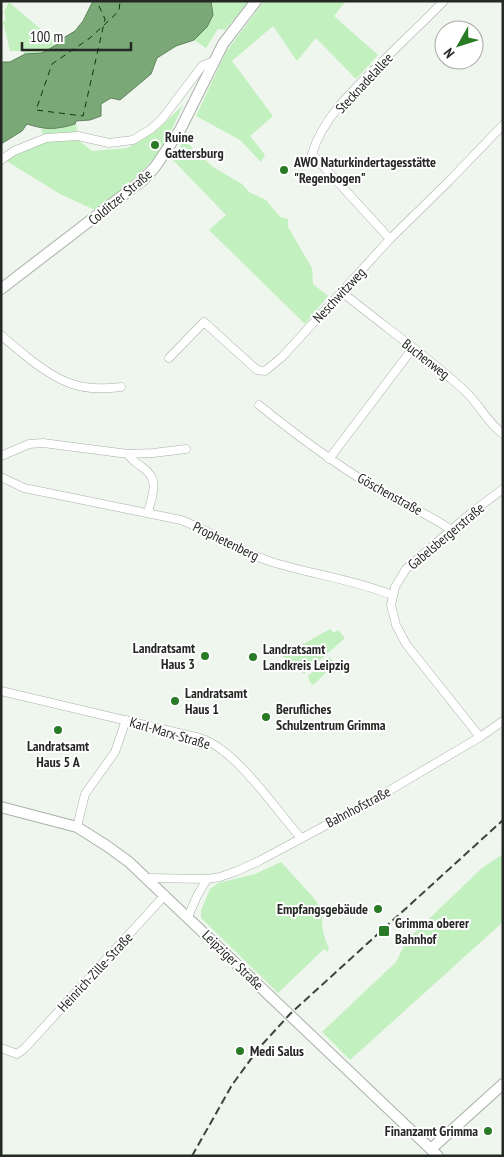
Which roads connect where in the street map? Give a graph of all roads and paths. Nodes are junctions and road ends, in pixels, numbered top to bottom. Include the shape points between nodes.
1 (256, 1) edge
2 (444, 1) edge
3 (214, 61) junction
4 (503, 125) edge
5 (1, 160) edge
6 (390, 239) junction
7 (1, 290) edge
8 (342, 292) junction
9 (1, 335) edge
10 (413, 348) junction
11 (169, 358) dead end
12 (121, 387) dead end
13 (259, 405) dead end
14 (503, 434) edge
15 (186, 449) dead end
16 (128, 454) junction
17 (1, 456) edge
18 (329, 459) junction
19 (1, 477) edge
20 (503, 489) edge
21 (148, 513) junction
22 (451, 530) junction
23 (392, 595) junction
24 (1, 691) edge
25 (126, 720) junction
26 (503, 721) edge
27 (480, 737) junction
28 (1, 807) edge
29 (76, 828) junction
30 (301, 838) junction
31 (147, 878) junction
32 (207, 879) junction
33 (165, 895) junction
34 (188, 917) junction
35 (1, 1048) edge
36 (503, 1084) edge
37 (431, 1153) edge

1 - 3 main road, Colditzer Straße
2 - 6 street, Stecknadelallee via 350,93 323,130 312,154
3 - 5 street via 202,66 162,119 133,140 110,143 78,136 46,138
3 - 7 main road, Colditzer Straße via 180,130 143,180
4 - 6 street, Neschwitzweg
6 - 8 street, Neschwitzweg
8 - 10 street, Buchenweg
8 - 11 street, Neschwitzweg via 265,371 257,370 204,322
9 - 12 street via 53,376 67,383 102,389
10 - 14 street, Buchenweg via 467,393
10 - 18 street
13 - 18 street, Göschenstraße
15 - 16 street
16 - 17 street via 43,443 29,444
16 - 21 street via 153,476
18 - 22 street, Göschenstraße
19 - 21 street, Prophetenberg via 24,488
20 - 22 street, Gabelsbergerstraße
21 - 23 street, Prophetenberg via 203,528 269,561
22 - 23 street, Gabelsbergerstraße via 406,569
23 - 27 street via 392,613 399,634
24 - 25 street, Karl-Marx-Straße
25 - 29 street via 115,752 85,794
25 - 30 street, Karl-Marx-Straße via 214,744 238,764
26 - 27 street, Bahnhofstraße
27 - 30 street, Bahnhofstraße
28 - 29 main road, Leipziger Straße
29 - 31 main road, Leipziger Straße via 108,846
30 - 32 street, Bahnhofstraße via 236,871
31 - 32 street, Bahnhofstraße
31 - 33 main road, Leipziger Straße
32 - 34 street
33 - 34 main road, Leipziger Straße
33 - 35 street, Heinrich-Zille-Straße via 24,1049 17,1054
34 - 37 main road, Leipziger Straße
36 - 37 main road

